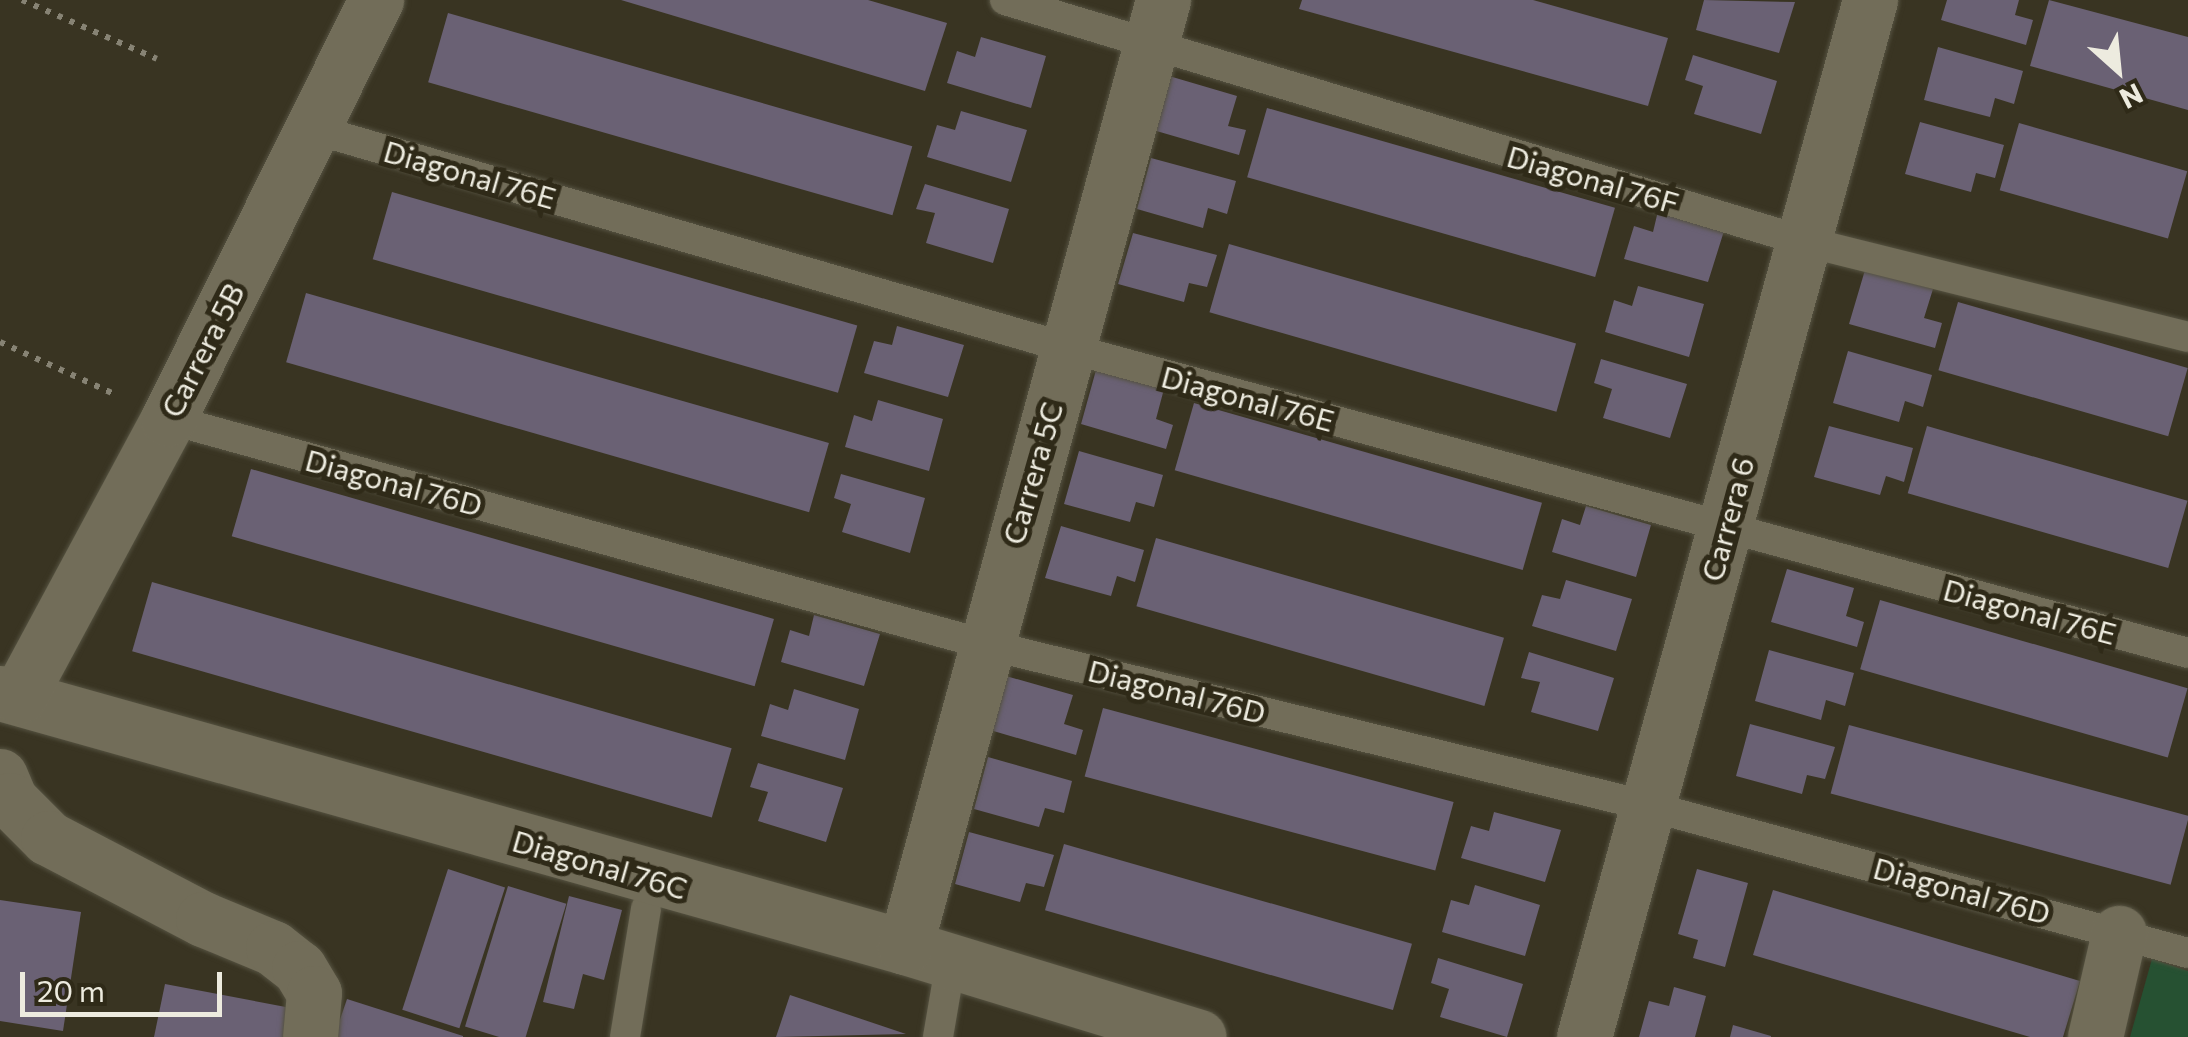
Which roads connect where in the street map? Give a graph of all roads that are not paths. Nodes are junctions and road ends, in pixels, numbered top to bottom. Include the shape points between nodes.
1 (376, 0) edge
2 (1005, 0) edge
3 (1870, 0) edge
4 (1157, 24) edge
5 (313, 129) junction
6 (1804, 241) junction
7 (2188, 337) edge
8 (1068, 348) junction
9 (168, 419) junction
10 (1724, 530) junction
11 (984, 644) junction
12 (2188, 653) edge
13 (10, 694) edge
14 (0, 776) edge
15 (1648, 806) junction
16 (646, 908) dead end
17 (2119, 933) junction
18 (2188, 953) edge
19 (928, 954) junction
20 (1173, 1033) edge
21 (310, 1037) edge
22 (625, 1037) edge
23 (938, 1037) edge
24 (1584, 1037) edge
25 (2096, 1037) edge

1 - 5 street, Carrera 5B
2 - 4 lane, Diagonal 76F
3 - 6 street, Carrera 6
4 - 6 lane, Diagonal 76F
4 - 8 street, Carrera 5C
5 - 8 lane, Diagonal 76E
5 - 9 street, Carrera 5B
6 - 7 lane, Diagonal 76F
6 - 10 street, Carrera 6
8 - 10 lane, Diagonal 76E
8 - 11 street, Carrera 5C
9 - 11 lane, Diagonal 76D
9 - 13 street, Carrera 5B
10 - 12 lane, Diagonal 76E
10 - 15 street, Carrera 6
11 - 15 lane, Diagonal 76D
11 - 19 street, Carrera 5C
13 - 19 street, Diagonal 76C
14 - 21 street via 10,800 48,838 273,948 299,968 314,993
15 - 17 lane, Diagonal 76D
15 - 24 street, Carrera 6
16 - 22 lane
17 - 18 lane, Diagonal 76D
17 - 25 street
19 - 20 street, Diagonal 76C
19 - 23 lane

